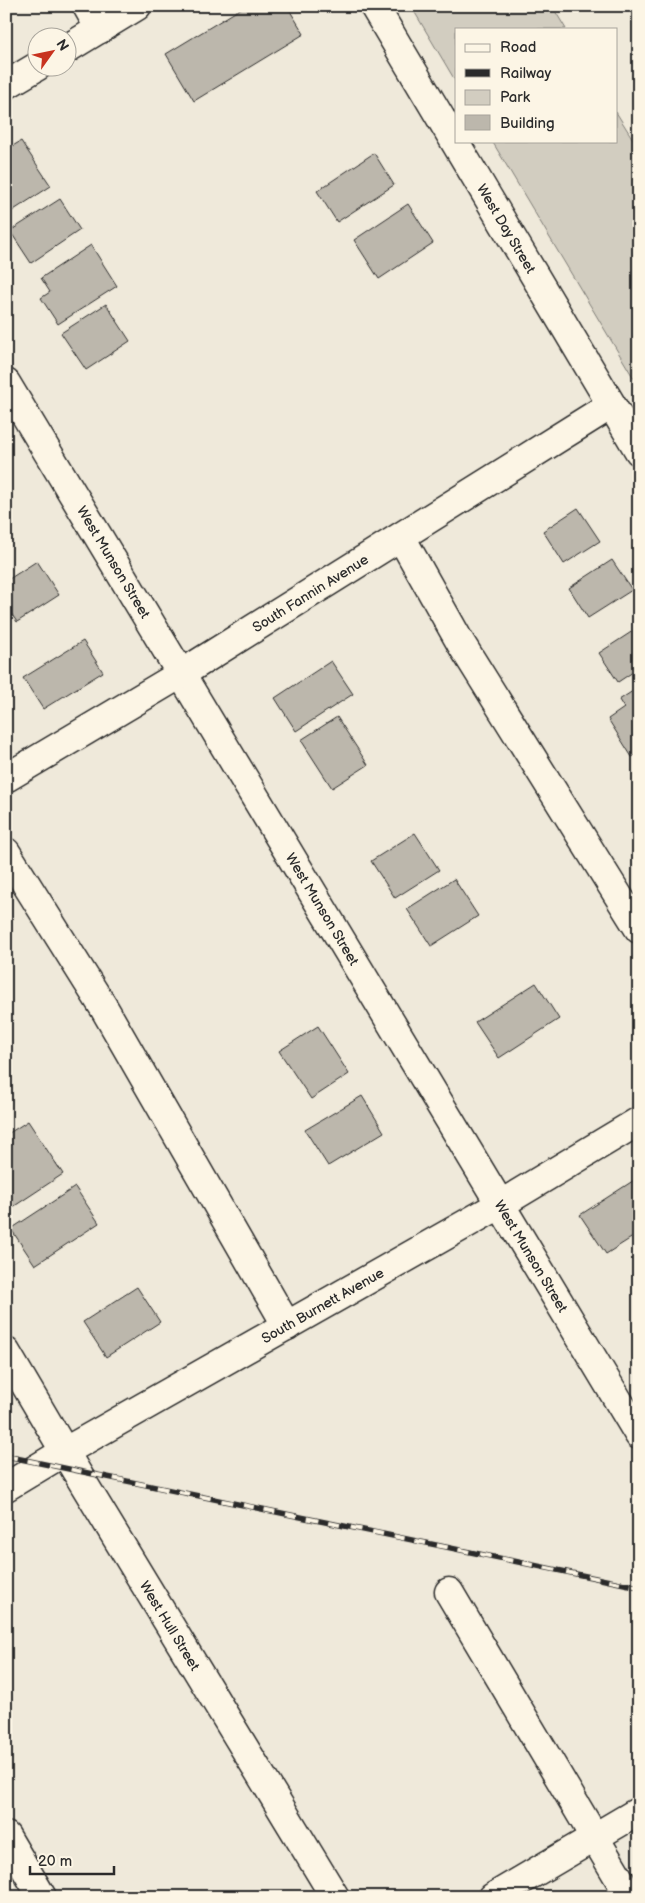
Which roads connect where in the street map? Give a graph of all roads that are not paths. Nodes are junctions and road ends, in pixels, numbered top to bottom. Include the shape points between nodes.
1 (137, 6) edge
2 (374, 6) edge
3 (93, 18) edge
4 (78, 36) edge
5 (28, 72) edge
6 (6, 85) edge
7 (6, 383) edge
8 (611, 404) junction
9 (639, 451) edge
10 (401, 537) junction
11 (181, 674) junction
12 (6, 778) edge
13 (6, 852) edge
14 (639, 929) edge
15 (639, 1121) edge
16 (501, 1204) junction
17 (287, 1326) junction
18 (6, 1352) edge
19 (639, 1435) edge
20 (64, 1452) junction
21 (6, 1487) edge
22 (449, 1592) dead end
23 (639, 1811) edge
24 (6, 1836) edge
25 (595, 1837) junction
26 (42, 1897) edge
27 (334, 1897) edge
28 (493, 1897) edge
29 (630, 1897) edge

1 - 3 street
2 - 8 street, West Day Street
3 - 4 street
5 - 6 street
7 - 11 street, West Munson Street
8 - 9 street, West Day Street
8 - 10 street, South Fannin Avenue
10 - 11 street, South Fannin Avenue
10 - 14 street via 460,642
11 - 12 street, South Fannin Avenue
11 - 16 street, West Munson Street
13 - 17 street via 104,1008
15 - 16 street, South Burnett Avenue
16 - 17 street, South Burnett Avenue
16 - 19 street, West Munson Street
17 - 20 street, South Burnett Avenue
18 - 20 street, West Hull Street
20 - 21 street, South Burnett Avenue
20 - 27 street, West Hull Street
22 - 25 street
23 - 25 street
24 - 26 street
25 - 28 street
25 - 29 street

